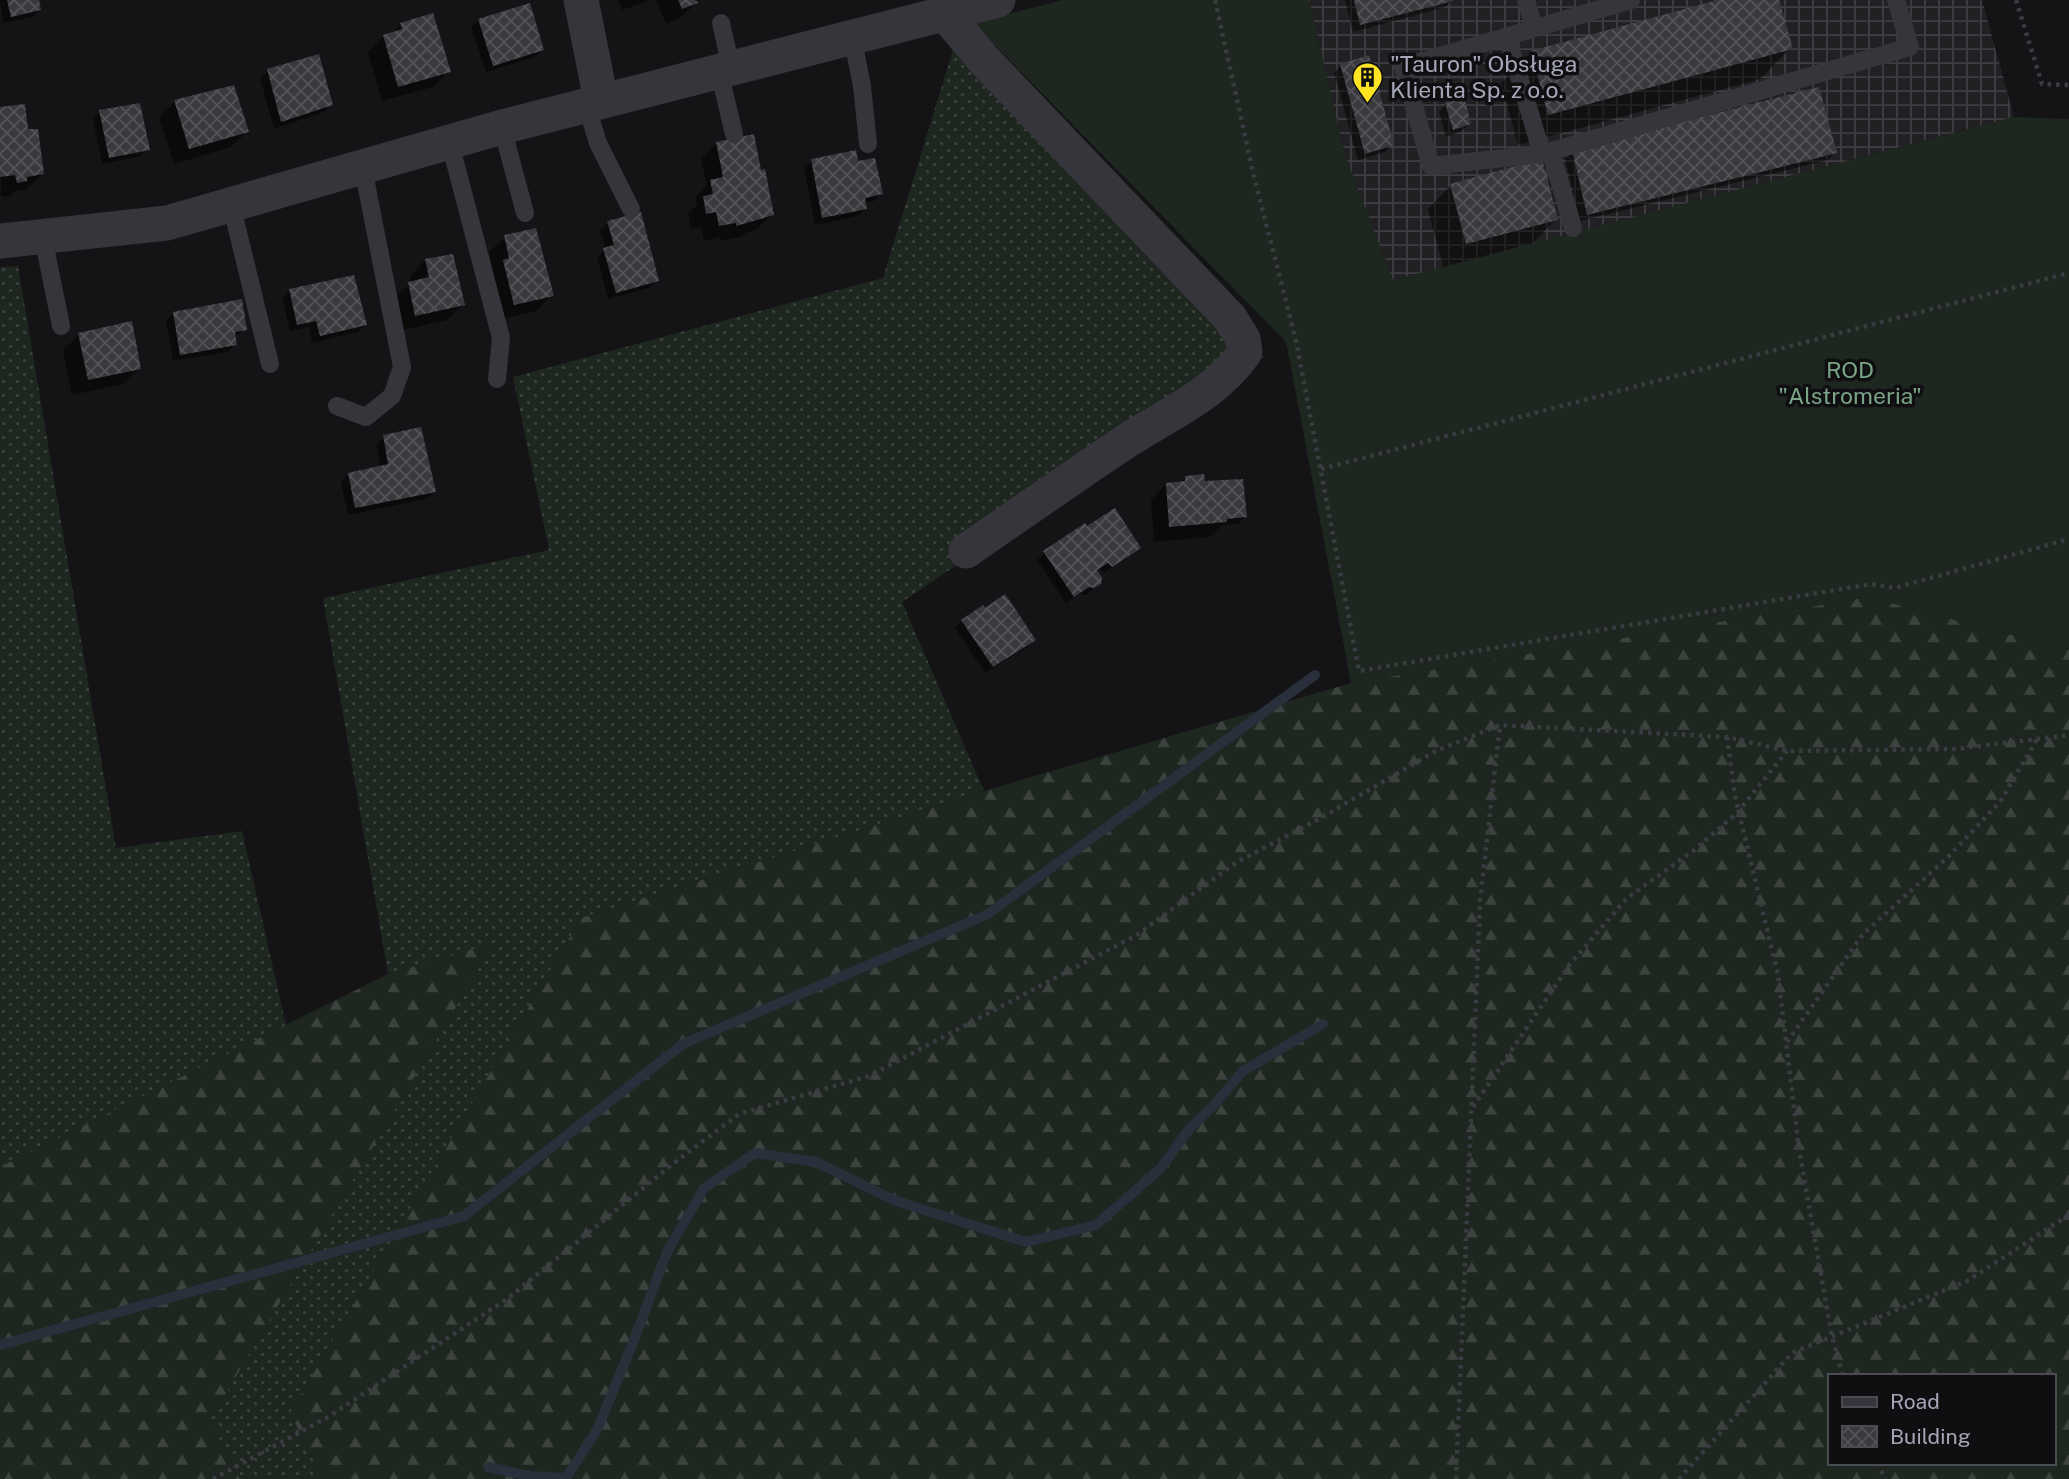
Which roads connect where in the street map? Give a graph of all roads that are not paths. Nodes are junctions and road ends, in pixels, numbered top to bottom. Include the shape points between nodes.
1 (580, 0) edge
2 (998, 0) edge
3 (1525, 0) edge
4 (1631, 0) edge
5 (1896, 0) edge
6 (945, 14) junction
7 (721, 23) dead end
8 (1534, 28) junction
9 (852, 36) junction
10 (1507, 36) junction
11 (725, 69) junction
12 (594, 102) junction
13 (502, 127) junction
14 (734, 134) dead end
15 (450, 143) junction
16 (868, 144) dead end
17 (1546, 153) junction
18 (363, 168) junction
19 (231, 204) junction
20 (631, 209) dead end
21 (525, 213) dead end
22 (1573, 228) dead end
23 (43, 237) junction
24 (0, 241) edge
25 (61, 326) dead end
26 (270, 364) dead end
27 (497, 379) dead end
28 (337, 406) dead end
29 (967, 551) dead end

1 - 12 street
2 - 6 street
3 - 8 lane
4 - 8 lane
5 - 17 lane via 1910,47
6 - 9 street
6 - 29 street via 1230,317 1245,352 1233,370 1208,391
7 - 11 lane
8 - 10 lane
9 - 11 street
9 - 16 lane
10 - 17 lane
10 - 17 lane via 1403,67 1431,166
11 - 12 street
11 - 14 lane
12 - 13 street
12 - 20 lane via 598,143
13 - 15 street
13 - 21 lane
15 - 18 street
15 - 27 lane via 501,338
17 - 22 lane
18 - 19 street
18 - 28 lane via 402,367 392,396 366,417
19 - 23 street via 167,223
19 - 26 lane
23 - 24 street
23 - 25 lane

